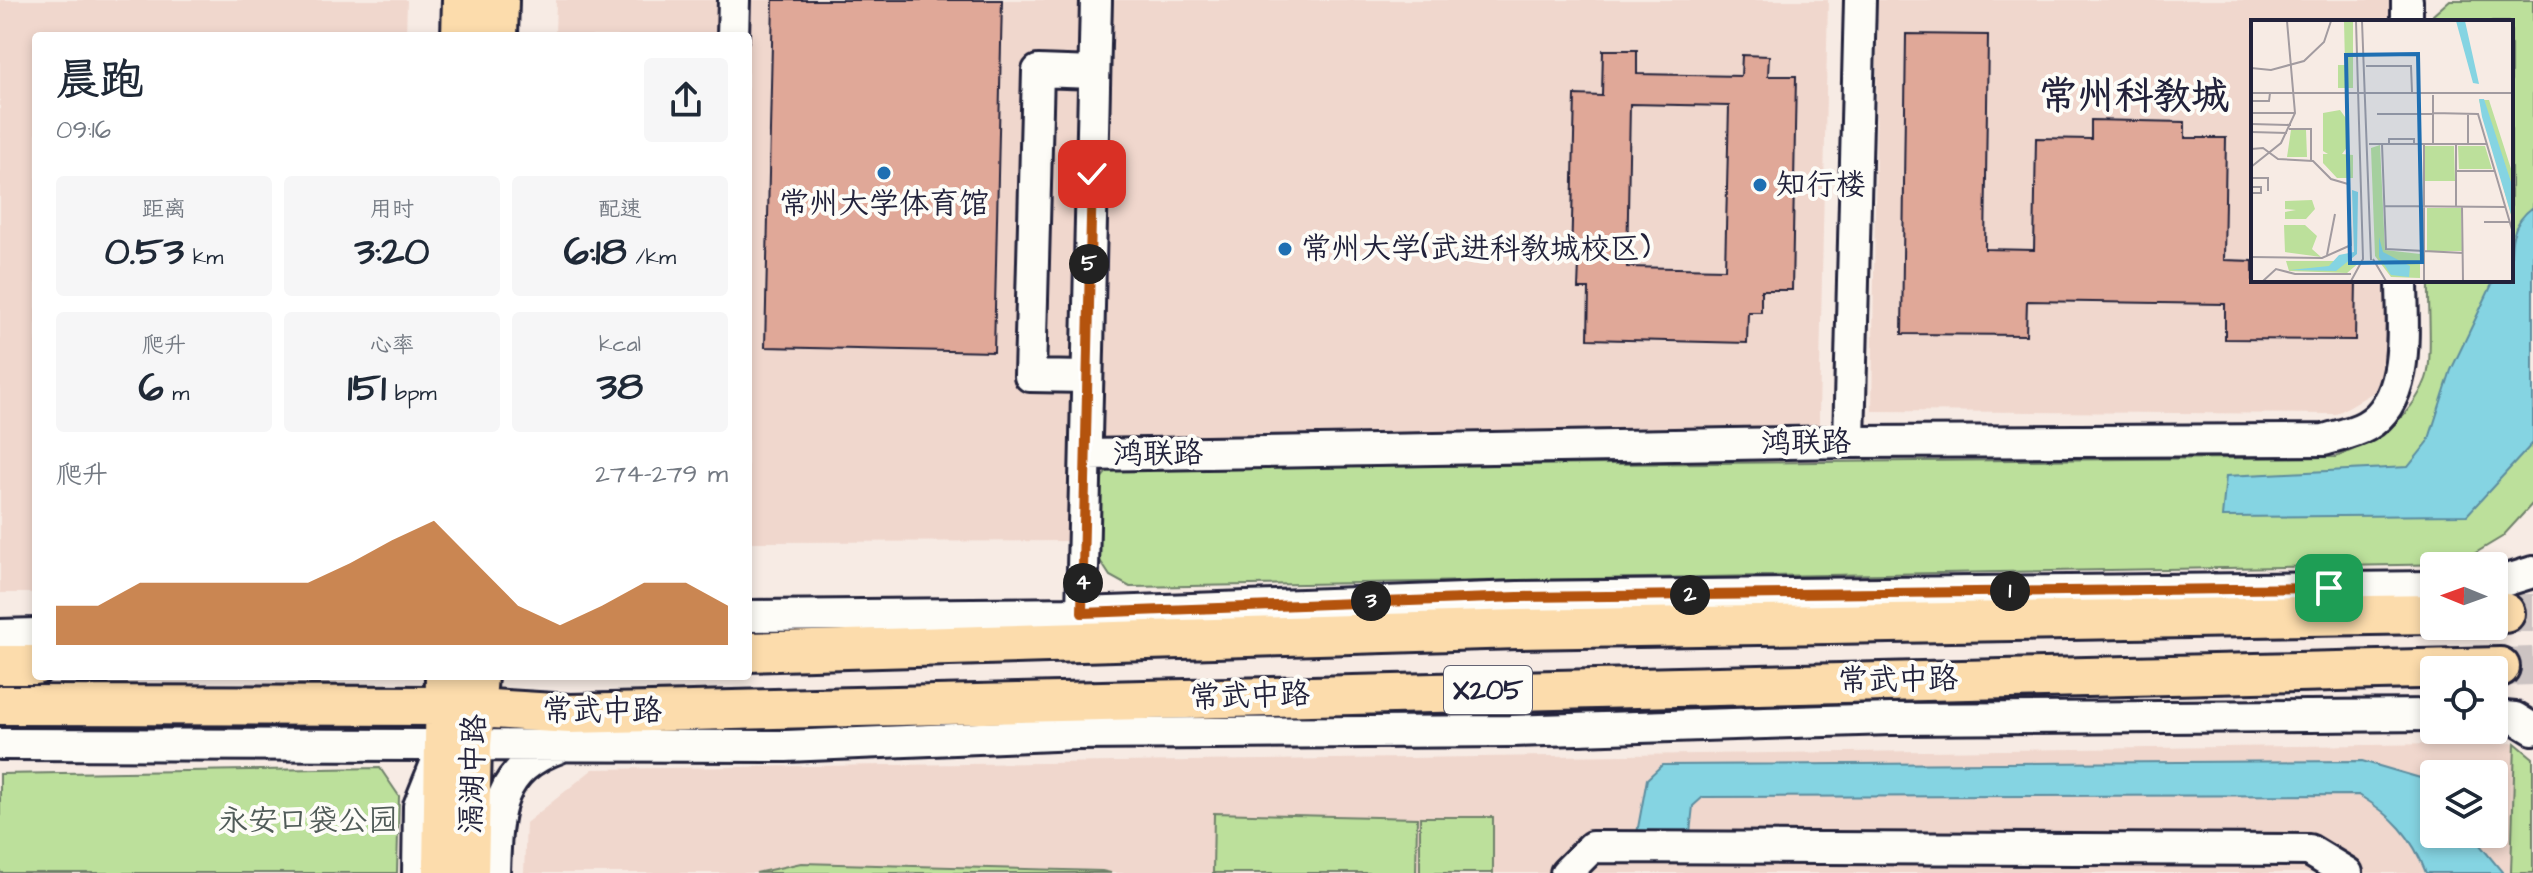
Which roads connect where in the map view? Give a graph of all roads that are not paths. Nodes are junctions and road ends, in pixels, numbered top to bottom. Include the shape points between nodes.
1 (462, 0) edge
2 (499, 0) edge
3 (734, 0) edge
4 (1096, 0) edge
5 (1860, 0) edge
6 (461, 32) edge
7 (498, 32) edge
8 (733, 32) edge
9 (1094, 73) junction
10 (2402, 282) edge
11 (1087, 377) junction
12 (1849, 442) junction
13 (1087, 455) junction
14 (2533, 572) edge
15 (2420, 587) edge
16 (2508, 594) edge
17 (1082, 613) junction
18 (2420, 614) edge
19 (752, 616) edge
20 (32, 634) edge
21 (0, 635) edge
22 (752, 652) edge
23 (0, 665) edge
24 (32, 665) edge
25 (2420, 669) edge
26 (0, 705) edge
27 (460, 709) edge
28 (2420, 715) edge
29 (2508, 717) edge
30 (2533, 729) edge
31 (0, 744) edge
32 (565, 745) junction
33 (418, 873) edge
34 (442, 873) edge
35 (469, 873) edge
36 (494, 873) edge
37 (1566, 873) edge
38 (2347, 873) edge

1 - 6 main road
2 - 7 main road
3 - 8 street
4 - 9 street
5 - 12 street
9 - 11 street
9 - 11 street via 1038,71 1030,376
10 - 12 street, 鸿联路 via 2401,366 2388,405 2366,426 2324,440
11 - 13 street
12 - 13 street, 鸿联路
13 - 17 street
14 - 16 street
15 - 17 street via 1518,597
17 - 19 street
18 - 22 main road, 常武中路 / X205 via 1518,629
20 - 21 street
23 - 24 main road
25 - 27 main road, 常武中路 / X205 via 570,714
26 - 27 main road, 常武中路 / X205
27 - 31 street
27 - 32 street
27 - 33 street via 419,806
27 - 34 main road, 滆湖中路
27 - 35 main road, 滆湖中路
28 - 32 street via 1891,719 1511,731 1077,734 786,746
29 - 30 street
32 - 36 street via 541,753 509,781 496,825
37 - 38 street via 1592,847 1710,847 2309,850

